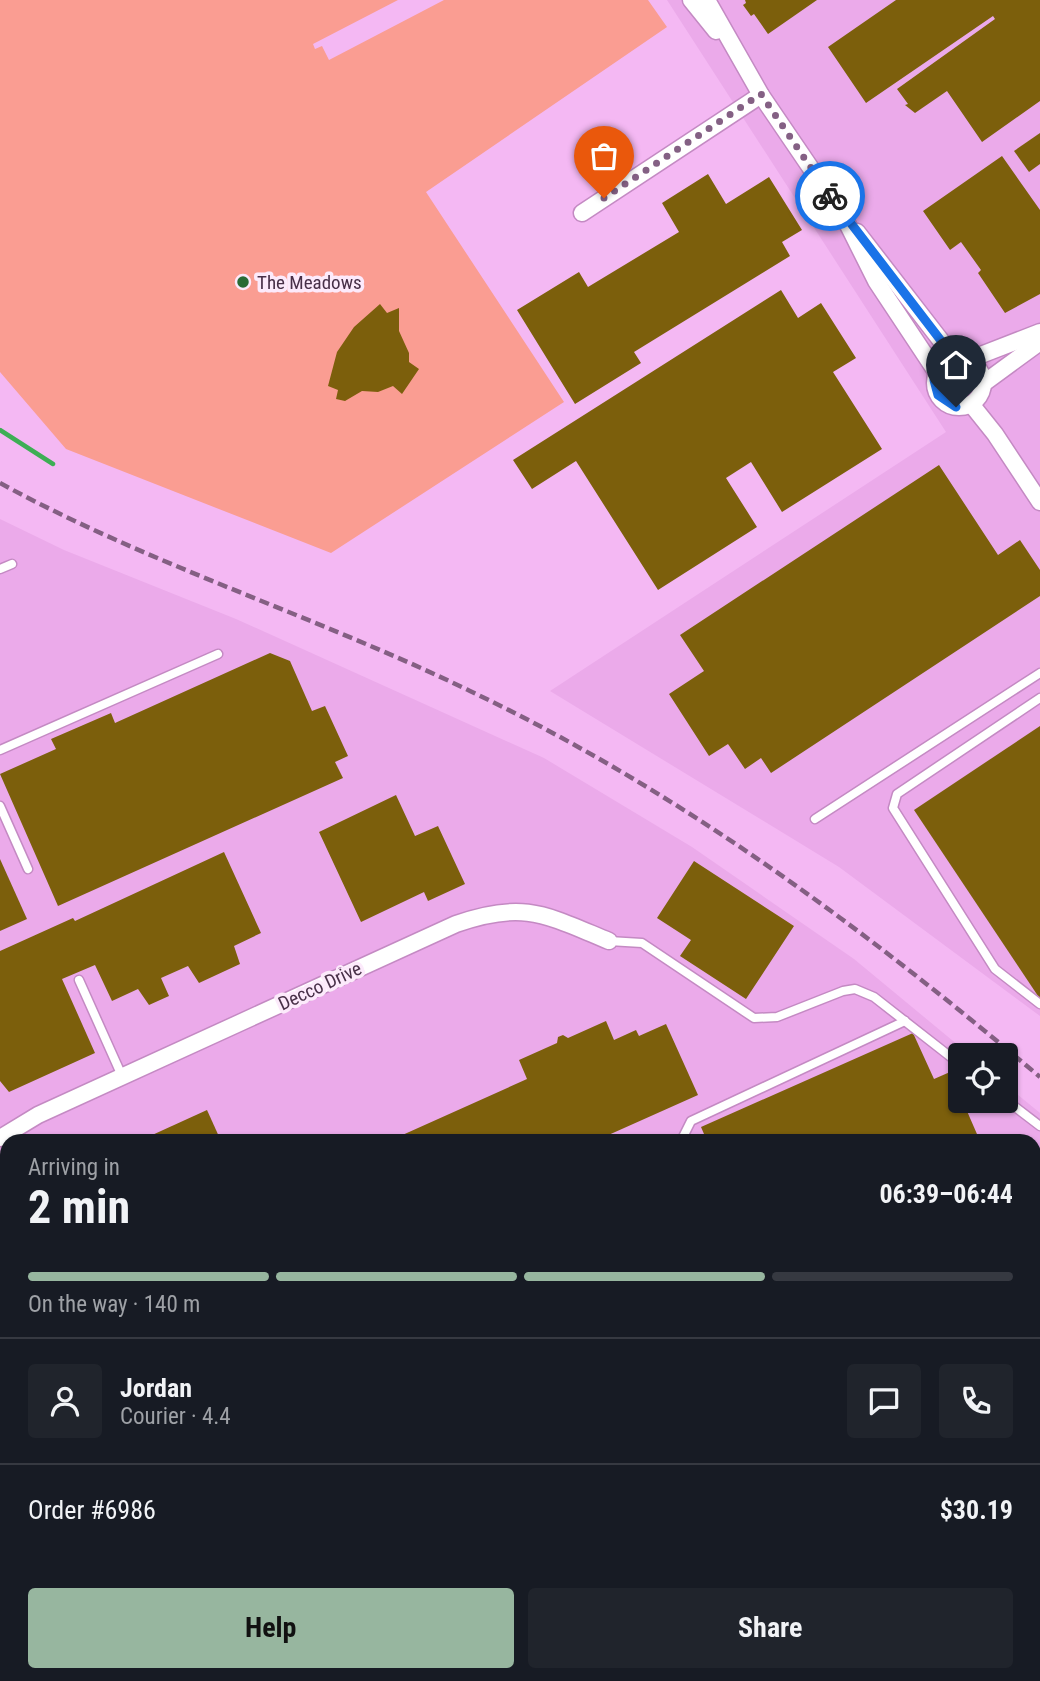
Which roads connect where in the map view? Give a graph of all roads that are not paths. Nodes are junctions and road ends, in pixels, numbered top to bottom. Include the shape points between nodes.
1 (691, 0) edge
2 (707, 0) edge
3 (742, 62) junction
4 (761, 94) junction
5 (582, 213) dead end
6 (844, 217) junction
7 (1040, 332) edge
8 (1040, 342) edge
9 (964, 359) junction
10 (937, 373) junction
11 (984, 383) junction
12 (971, 404) junction
13 (1040, 502) edge
14 (12, 564) dead end
15 (0, 569) edge
16 (218, 654) dead end
17 (1040, 673) edge
18 (1040, 698) edge
19 (0, 750) edge
20 (0, 806) edge
21 (815, 819) dead end
22 (28, 869) dead end
23 (609, 941) joint
24 (79, 980) dead end
25 (1040, 1004) edge
26 (905, 1021) junction
27 (948, 1055) edge
28 (122, 1076) junction
29 (1018, 1109) edge
30 (38, 1115) junction
31 (0, 1126) edge
32 (1040, 1126) edge
33 (7, 1134) edge
34 (684, 1134) edge

1 - 3 street
2 - 3 street
3 - 4 street
4 - 5 street
4 - 6 street
6 - 9 street via 942,342
6 - 10 street via 876,281
7 - 9 street
8 - 11 street
9 - 10 street via 946,362
9 - 11 street via 980,369
10 - 12 street via 935,388 943,401 956,407
11 - 12 street
12 - 13 street
14 - 15 lane
16 - 19 lane
17 - 21 lane
18 - 25 lane via 897,793 893,808 995,969
20 - 22 lane
23 - 26 lane via 642,943 754,1018 777,1017 855,989 874,997
23 - 28 street, Decco Drive via 544,914 488,912
24 - 28 lane
26 - 27 lane
26 - 34 lane via 691,1121
28 - 30 street, Decco Drive
29 - 32 lane
30 - 31 street, Decco Drive
30 - 33 street, Decco Drive

